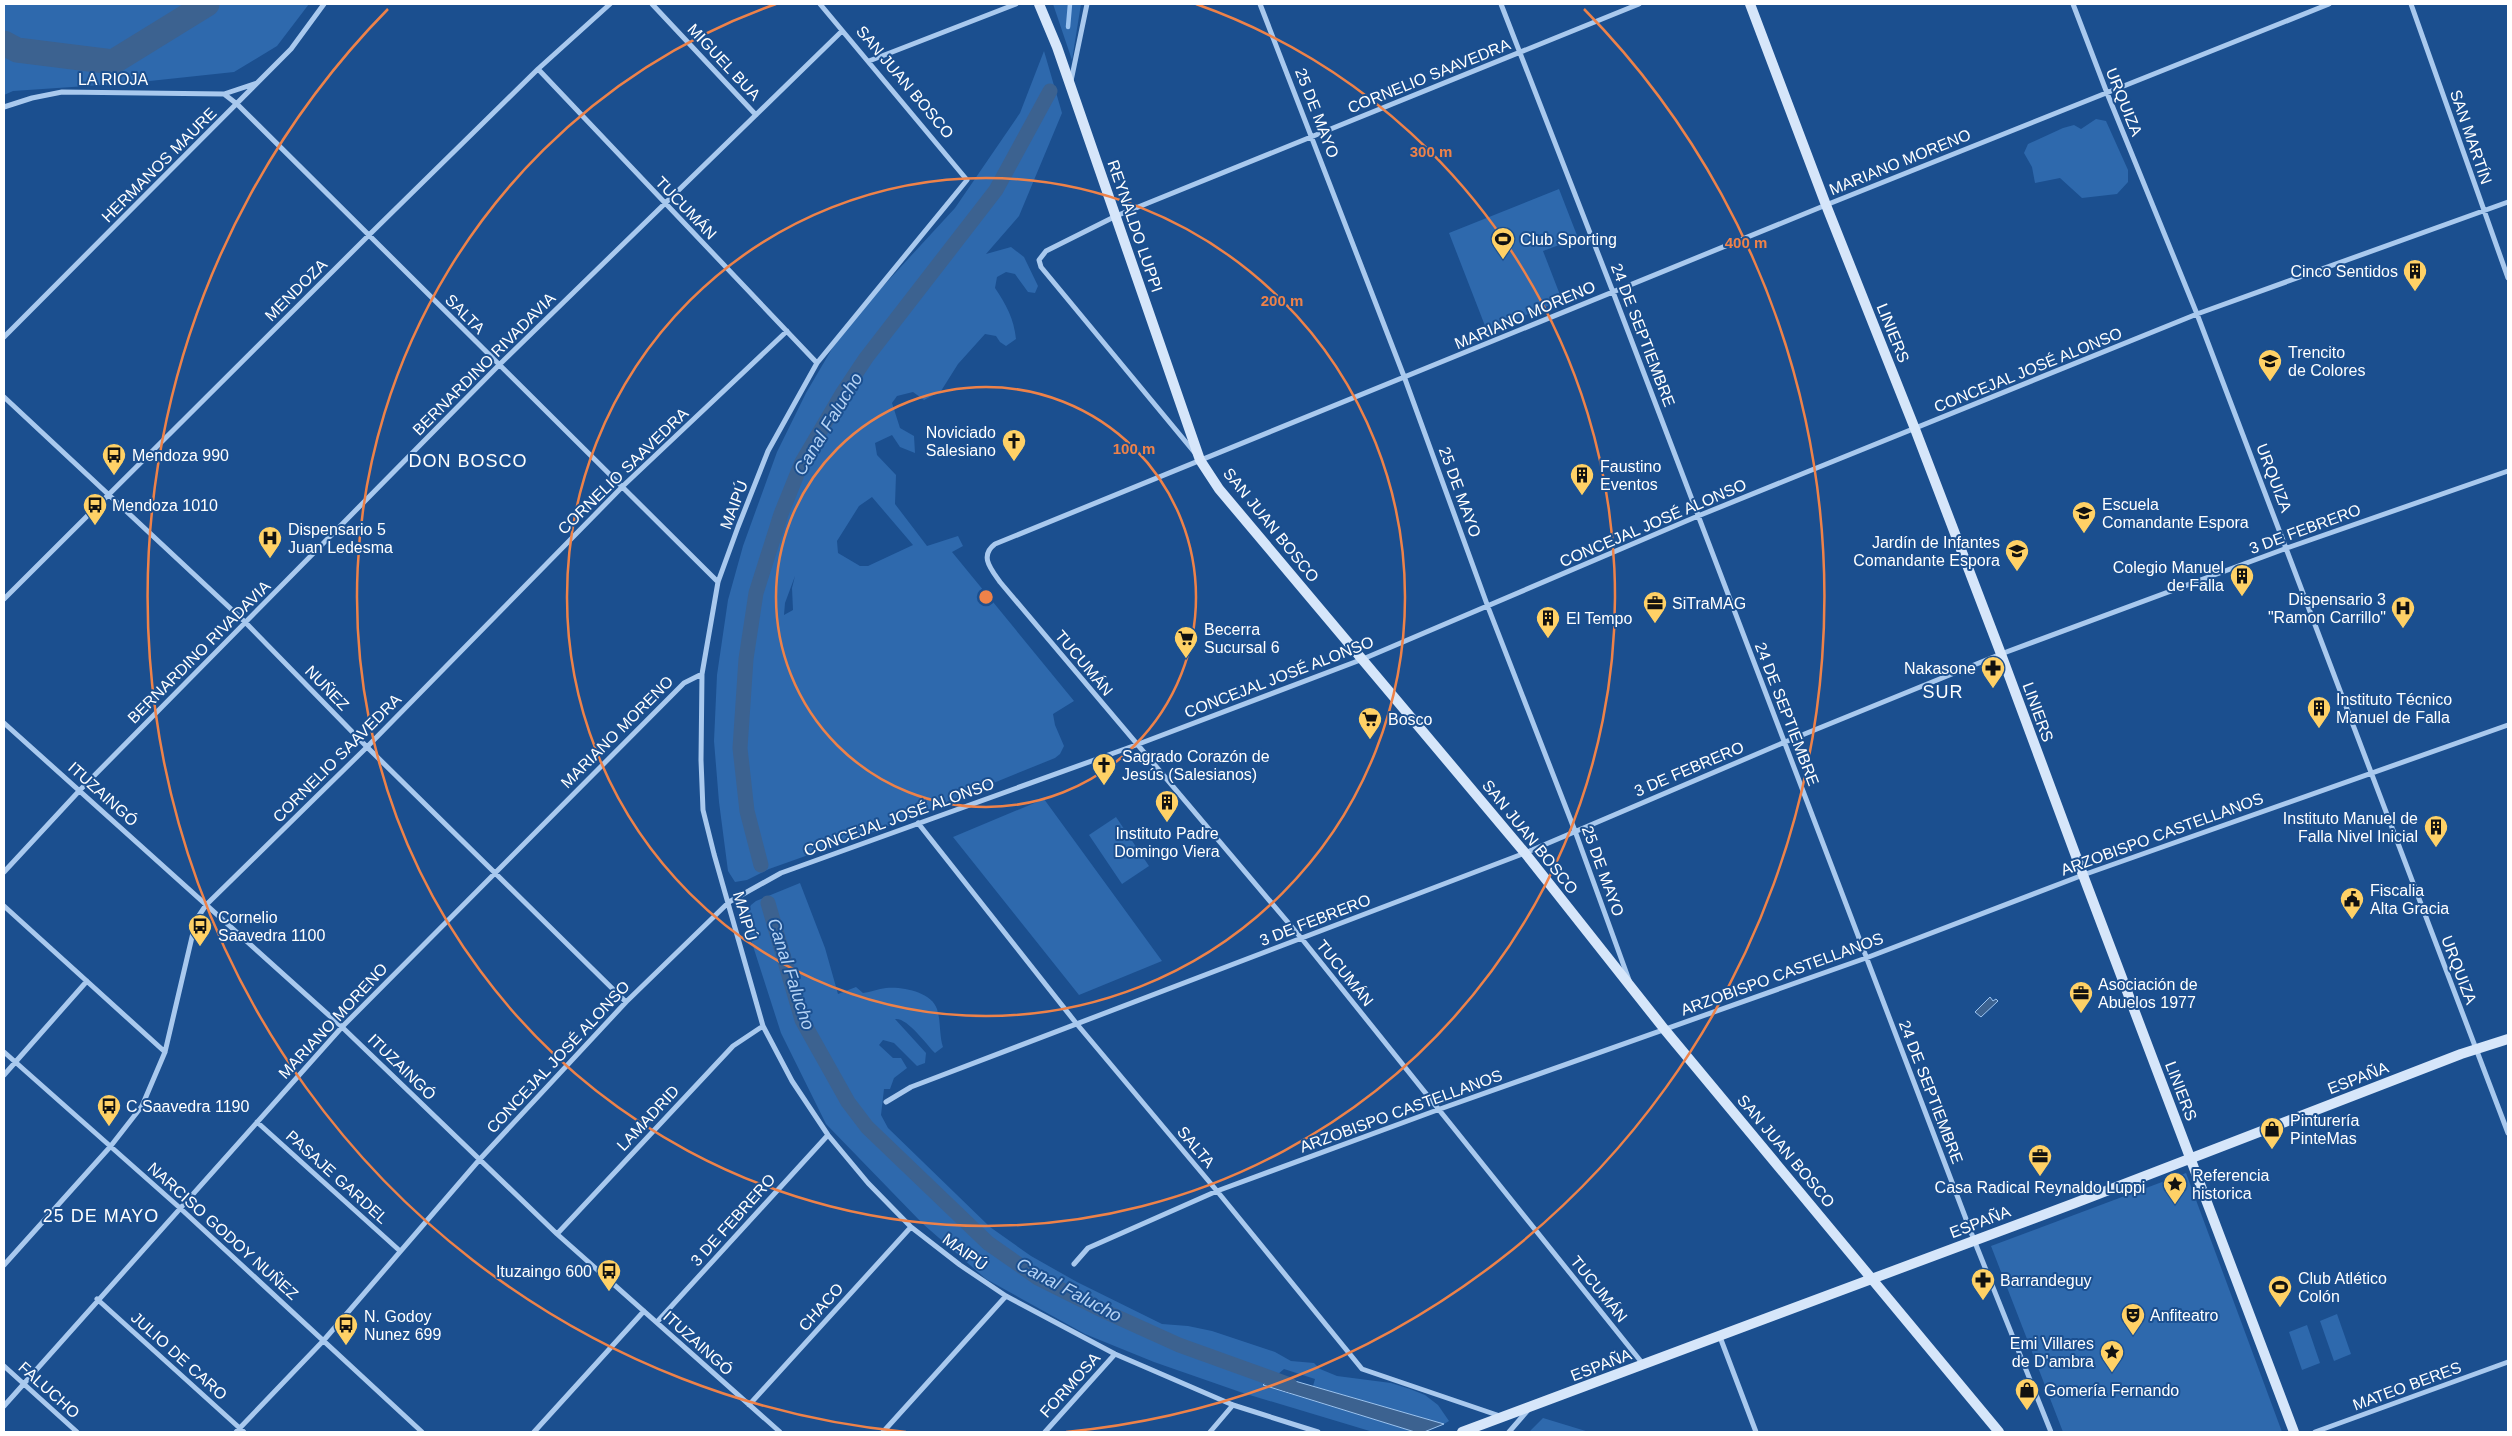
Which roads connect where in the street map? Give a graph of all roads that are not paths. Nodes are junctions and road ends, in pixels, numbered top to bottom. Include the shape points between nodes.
1 (324, 4) edge
2 (610, 4) edge
3 (652, 4) edge
4 (820, 4) edge
5 (1016, 4) edge
6 (1039, 4) edge
7 (1087, 4) edge
8 (1260, 4) edge
9 (1500, 4) edge
10 (1639, 4) edge
11 (1750, 4) edge
12 (2073, 4) edge
13 (2329, 4) edge
14 (2411, 4) edge
15 (842, 31) junction
16 (1519, 52) junction
17 (869, 61) junction
18 (538, 69) junction
19 (258, 82) junction
20 (1070, 84) junction
21 (2107, 93) junction
22 (224, 94) junction
23 (237, 104) junction
24 (4, 108) edge
25 (756, 115) junction
26 (1312, 136) junction
27 (967, 180) joint
28 (2508, 202) edge
29 (665, 203) junction
30 (1826, 205) junction
31 (2483, 210) junction
32 (1116, 216) junction
33 (368, 236) junction
34 (1039, 260) joint
35 (2508, 278) edge
36 (1614, 292) junction
37 (2197, 314) junction
38 (787, 331) junction
39 (4, 337) edge
40 (817, 363) junction
41 (499, 365) junction
42 (1405, 378) junction
43 (4, 397) edge
44 (1915, 429) junction
45 (1200, 460) junction
46 (2508, 471) edge
47 (623, 486) junction
48 (109, 493) junction
49 (1698, 516) junction
50 (2287, 548) junction
51 (986, 555) joint
52 (718, 582) junction
53 (4, 599) edge
54 (1488, 607) junction
55 (245, 622) junction
56 (2001, 654) junction
57 (1363, 659) junction
58 (702, 674) junction
59 (4, 723) edge
60 (2508, 725) edge
61 (1785, 742) junction
62 (1136, 745) junction
63 (367, 747) junction
64 (2370, 774) junction
65 (80, 790) junction
66 (918, 823) junction
67 (1575, 831) junction
68 (1525, 853) junction
69 (4, 872) edge
70 (493, 872) junction
71 (2082, 875) junction
72 (728, 902) junction
73 (206, 905) junction
74 (5, 909) edge
75 (1302, 939) junction
76 (1866, 958) junction
77 (87, 981) junction
78 (1633, 990) junction
79 (626, 1002) junction
80 (1076, 1022) junction
81 (763, 1026) junction
82 (342, 1027) junction
83 (1665, 1030) junction
84 (2508, 1038) edge
85 (2477, 1050) junction
86 (4, 1052) edge
87 (164, 1052) junction
88 (15, 1062) junction
89 (4, 1075) edge
90 (886, 1102) dead end
91 (1440, 1109) junction
92 (257, 1122) junction
93 (2508, 1133) edge
94 (828, 1135) junction
95 (110, 1147) junction
96 (2191, 1158) junction
97 (480, 1159) junction
98 (1218, 1191) junction
99 (180, 1208) junction
100 (911, 1227) junction
101 (557, 1234) junction
102 (1974, 1240) junction
103 (400, 1251) junction
104 (1074, 1264) dead end
105 (4, 1266) edge
106 (1873, 1279) junction
107 (1006, 1296) junction
108 (98, 1299) junction
109 (644, 1311) junction
110 (657, 1322) junction
111 (1720, 1337) junction
112 (324, 1340) junction
113 (1114, 1354) junction
114 (2508, 1362) edge
115 (1644, 1364) junction
116 (4, 1366) edge
117 (23, 1383) junction
118 (749, 1405) junction
119 (1233, 1405) junction
120 (4, 1406) edge
121 (1530, 1408) junction
122 (1504, 1418) junction
123 (240, 1431) edge
124 (77, 1432) edge
125 (422, 1432) edge
126 (534, 1432) edge
127 (780, 1432) edge
128 (884, 1432) edge
129 (1045, 1432) edge
130 (1210, 1432) edge
131 (1318, 1432) edge
132 (1462, 1432) edge
133 (1509, 1432) edge
134 (1756, 1432) edge
135 (1999, 1432) edge
136 (2051, 1432) edge
137 (2294, 1432) edge
138 (2315, 1432) edge

1 - 19 street, HERMANOS MAURE via 291,49
2 - 18 street, MENDOZA
3 - 25 street, MIGUEL BUA
4 - 15 street, SAN JUAN BOSCO
5 - 17 street
6 - 20 street, REYNALDO LUPPI
7 - 20 street
8 - 26 street, 25 DE MAYO
9 - 16 street, 24 DE SEPTIEMBRE
10 - 16 street, CORNELIO SAAVEDRA
11 - 30 street, LINIERS
12 - 21 street, URQUIZA
13 - 21 street, MARIANO MORENO
14 - 31 street, SAN MARTÍN
15 - 17 street, SAN JUAN BOSCO
15 - 25 street, BERNARDINO RIVADAVIA
16 - 26 street, CORNELIO SAAVEDRA
16 - 36 street, 24 DE SEPTIEMBRE
17 - 27 street, SAN JUAN BOSCO
18 - 29 street, TUCUMÁN
18 - 33 street, MENDOZA
19 - 22 street, LA RIOJA
19 - 23 street, HERMANOS MAURE
20 - 32 street, REYNALDO LUPPI
21 - 30 street, MARIANO MORENO
21 - 37 street, URQUIZA
22 - 23 street
22 - 24 street, LA RIOJA via 62,92
23 - 33 street, SALTA
23 - 39 street, HERMANOS MAURE
25 - 29 street, BERNARDINO RIVADAVIA
26 - 32 street, CORNELIO SAAVEDRA
26 - 42 street, 25 DE MAYO
27 - 40 street, MAIPÚ
28 - 31 street, CONCEJAL JOSÉ ALONSO
29 - 38 street, TUCUMÁN
29 - 41 street, BERNARDINO RIVADAVIA
30 - 36 street, MARIANO MORENO
30 - 44 street, LINIERS
31 - 35 street, SAN MARTÍN
31 - 37 street, CONCEJAL JOSÉ ALONSO
32 - 34 street, CORNELIO SAAVEDRA via 1046,251
32 - 45 street, REYNALDO LUPPI
33 - 41 street, SALTA
33 - 48 street, MENDOZA
34 - 45 street, SAN JUAN BOSCO via 1041,267
36 - 42 street, MARIANO MORENO
36 - 49 street, 24 DE SEPTIEMBRE
37 - 44 street, CONCEJAL JOSÉ ALONSO
37 - 50 street, URQUIZA
38 - 40 street, TUCUMÁN
38 - 47 street, CORNELIO SAAVEDRA
40 - 52 street, MAIPÚ via 768,451
41 - 47 street, SALTA
41 - 55 street, BERNARDINO RIVADAVIA
42 - 45 street, MARIANO MORENO
42 - 54 street, 25 DE MAYO
43 - 48 street, NUÑEZ
44 - 49 street, CONCEJAL JOSÉ ALONSO
44 - 56 street, LINIERS
45 - 51 street, MARIANO MORENO via 995,544
45 - 57 street, SAN JUAN BOSCO via 1219,489
46 - 50 street, 3 DE FEBRERO
47 - 52 street, SALTA
47 - 63 street, CORNELIO SAAVEDRA
48 - 53 street, MENDOZA
48 - 55 street, NUÑEZ
49 - 54 street, CONCEJAL JOSÉ ALONSO
49 - 61 street, 24 DE SEPTIEMBRE
50 - 56 street, 3 DE FEBRERO
50 - 64 street, URQUIZA
51 - 62 street, TUCUMÁN via 989,567 1000,582
52 - 58 street, MAIPÚ
54 - 57 street, CONCEJAL JOSÉ ALONSO
54 - 67 street, 25 DE MAYO
55 - 63 street, NUÑEZ
55 - 65 street, BERNARDINO RIVADAVIA
56 - 61 street, 3 DE FEBRERO
56 - 71 street, LINIERS
57 - 62 street, CONCEJAL JOSÉ ALONSO
57 - 68 street, SAN JUAN BOSCO
58 - 70 street, MARIANO MORENO via 684,683
58 - 72 street, MAIPÚ via 703,810
59 - 65 street, ITUZAINGÓ
60 - 64 street, ARZOBISPO CASTELLANOS
61 - 67 street, 3 DE FEBRERO
61 - 76 street, 24 DE SEPTIEMBRE
62 - 66 street, CONCEJAL JOSÉ ALONSO
62 - 75 street, TUCUMÁN
63 - 70 street, NUÑEZ
63 - 73 street, CORNELIO SAAVEDRA
64 - 71 street, ARZOBISPO CASTELLANOS
64 - 85 street, URQUIZA
65 - 69 street, BERNARDINO RIVADAVIA
65 - 73 street, ITUZAINGÓ
66 - 72 street, CONCEJAL JOSÉ ALONSO via 781,873
66 - 80 street, SALTA
67 - 68 street, 3 DE FEBRERO
67 - 78 street, 25 DE MAYO
68 - 75 street, 3 DE FEBRERO
68 - 78 street, SAN JUAN BOSCO
70 - 79 street, NUÑEZ
70 - 82 street, MARIANO MORENO
71 - 76 street, ARZOBISPO CASTELLANOS
71 - 96 street, LINIERS
72 - 79 street, CONCEJAL JOSÉ ALONSO
72 - 81 street, MAIPÚ
73 - 82 street, ITUZAINGÓ
73 - 87 street, CORNELIO SAAVEDRA via 196,920
74 - 77 street
75 - 80 street, 3 DE FEBRERO
75 - 91 street, TUCUMÁN
76 - 83 street, ARZOBISPO CASTELLANOS
76 - 102 street, 24 DE SEPTIEMBRE
77 - 87 street
77 - 88 street
78 - 83 street, SAN JUAN BOSCO
79 - 97 street, CONCEJAL JOSÉ ALONSO
80 - 90 street, 3 DE FEBRERO via 911,1087
80 - 98 street, SALTA
81 - 94 street, MAIPÚ via 792,1081
81 - 101 street, LAMADRID via 732,1046
82 - 92 street, MARIANO MORENO
82 - 97 street, ITUZAINGÓ
83 - 91 street, ARZOBISPO CASTELLANOS
83 - 106 street, SAN JUAN BOSCO
84 - 85 street, ESPAÑA
85 - 93 street, URQUIZA
85 - 96 street, ESPAÑA
86 - 88 street, NARCISO GODOY NUÑEZ
87 - 95 street, CORNELIO SAAVEDRA via 142,1106
88 - 89 street
88 - 95 street, NARCISO GODOY NUÑEZ
91 - 98 street, ARZOBISPO CASTELLANOS
91 - 115 street, TUCUMÁN
92 - 99 street, MARIANO MORENO
92 - 103 street, PASAJE GARDEL
94 - 100 street, MAIPÚ
94 - 110 street, 3 DE FEBRERO
95 - 99 street, NARCISO GODOY NUÑEZ
95 - 105 street, CORNELIO SAAVEDRA
96 - 102 street, ESPAÑA
96 - 137 street, LINIERS
97 - 101 street, ITUZAINGÓ
97 - 103 street, CONCEJAL JOSÉ ALONSO
98 - 104 street, ARZOBISPO CASTELLANOS via 1088,1248
98 - 122 street, SALTA via 1362,1369
99 - 108 street, MARIANO MORENO
99 - 112 street, NARCISO GODOY NUÑEZ
100 - 107 street, MAIPÚ
100 - 118 street, CHACO
101 - 109 street, ITUZAINGÓ
102 - 106 street, ESPAÑA
102 - 136 street, 24 DE SEPTIEMBRE
103 - 112 street, CONCEJAL JOSÉ ALONSO
106 - 111 street, ESPAÑA
106 - 135 street, SAN JUAN BOSCO
107 - 113 street, MAIPÚ
107 - 128 street
108 - 117 street, MARIANO MORENO
108 - 123 street, JULIO DE CARO
109 - 110 street, ITUZAINGÓ
109 - 126 street
110 - 118 street, ITUZAINGÓ
111 - 115 street, ESPAÑA
111 - 134 street
112 - 123 street, CONCEJAL JOSÉ ALONSO
112 - 125 street, NARCISO GODOY NUÑEZ
113 - 119 street, MAIPÚ
113 - 129 street, FORMOSA
114 - 138 street, MATEO BERES
115 - 121 street, ESPAÑA
116 - 117 street, FALUCHO
117 - 120 street, MARIANO MORENO
117 - 124 street, FALUCHO
118 - 127 street, ITUZAINGÓ
119 - 130 street
119 - 131 street, MAIPÚ
121 - 122 street, ESPAÑA
121 - 133 street
122 - 132 street, ESPAÑA

